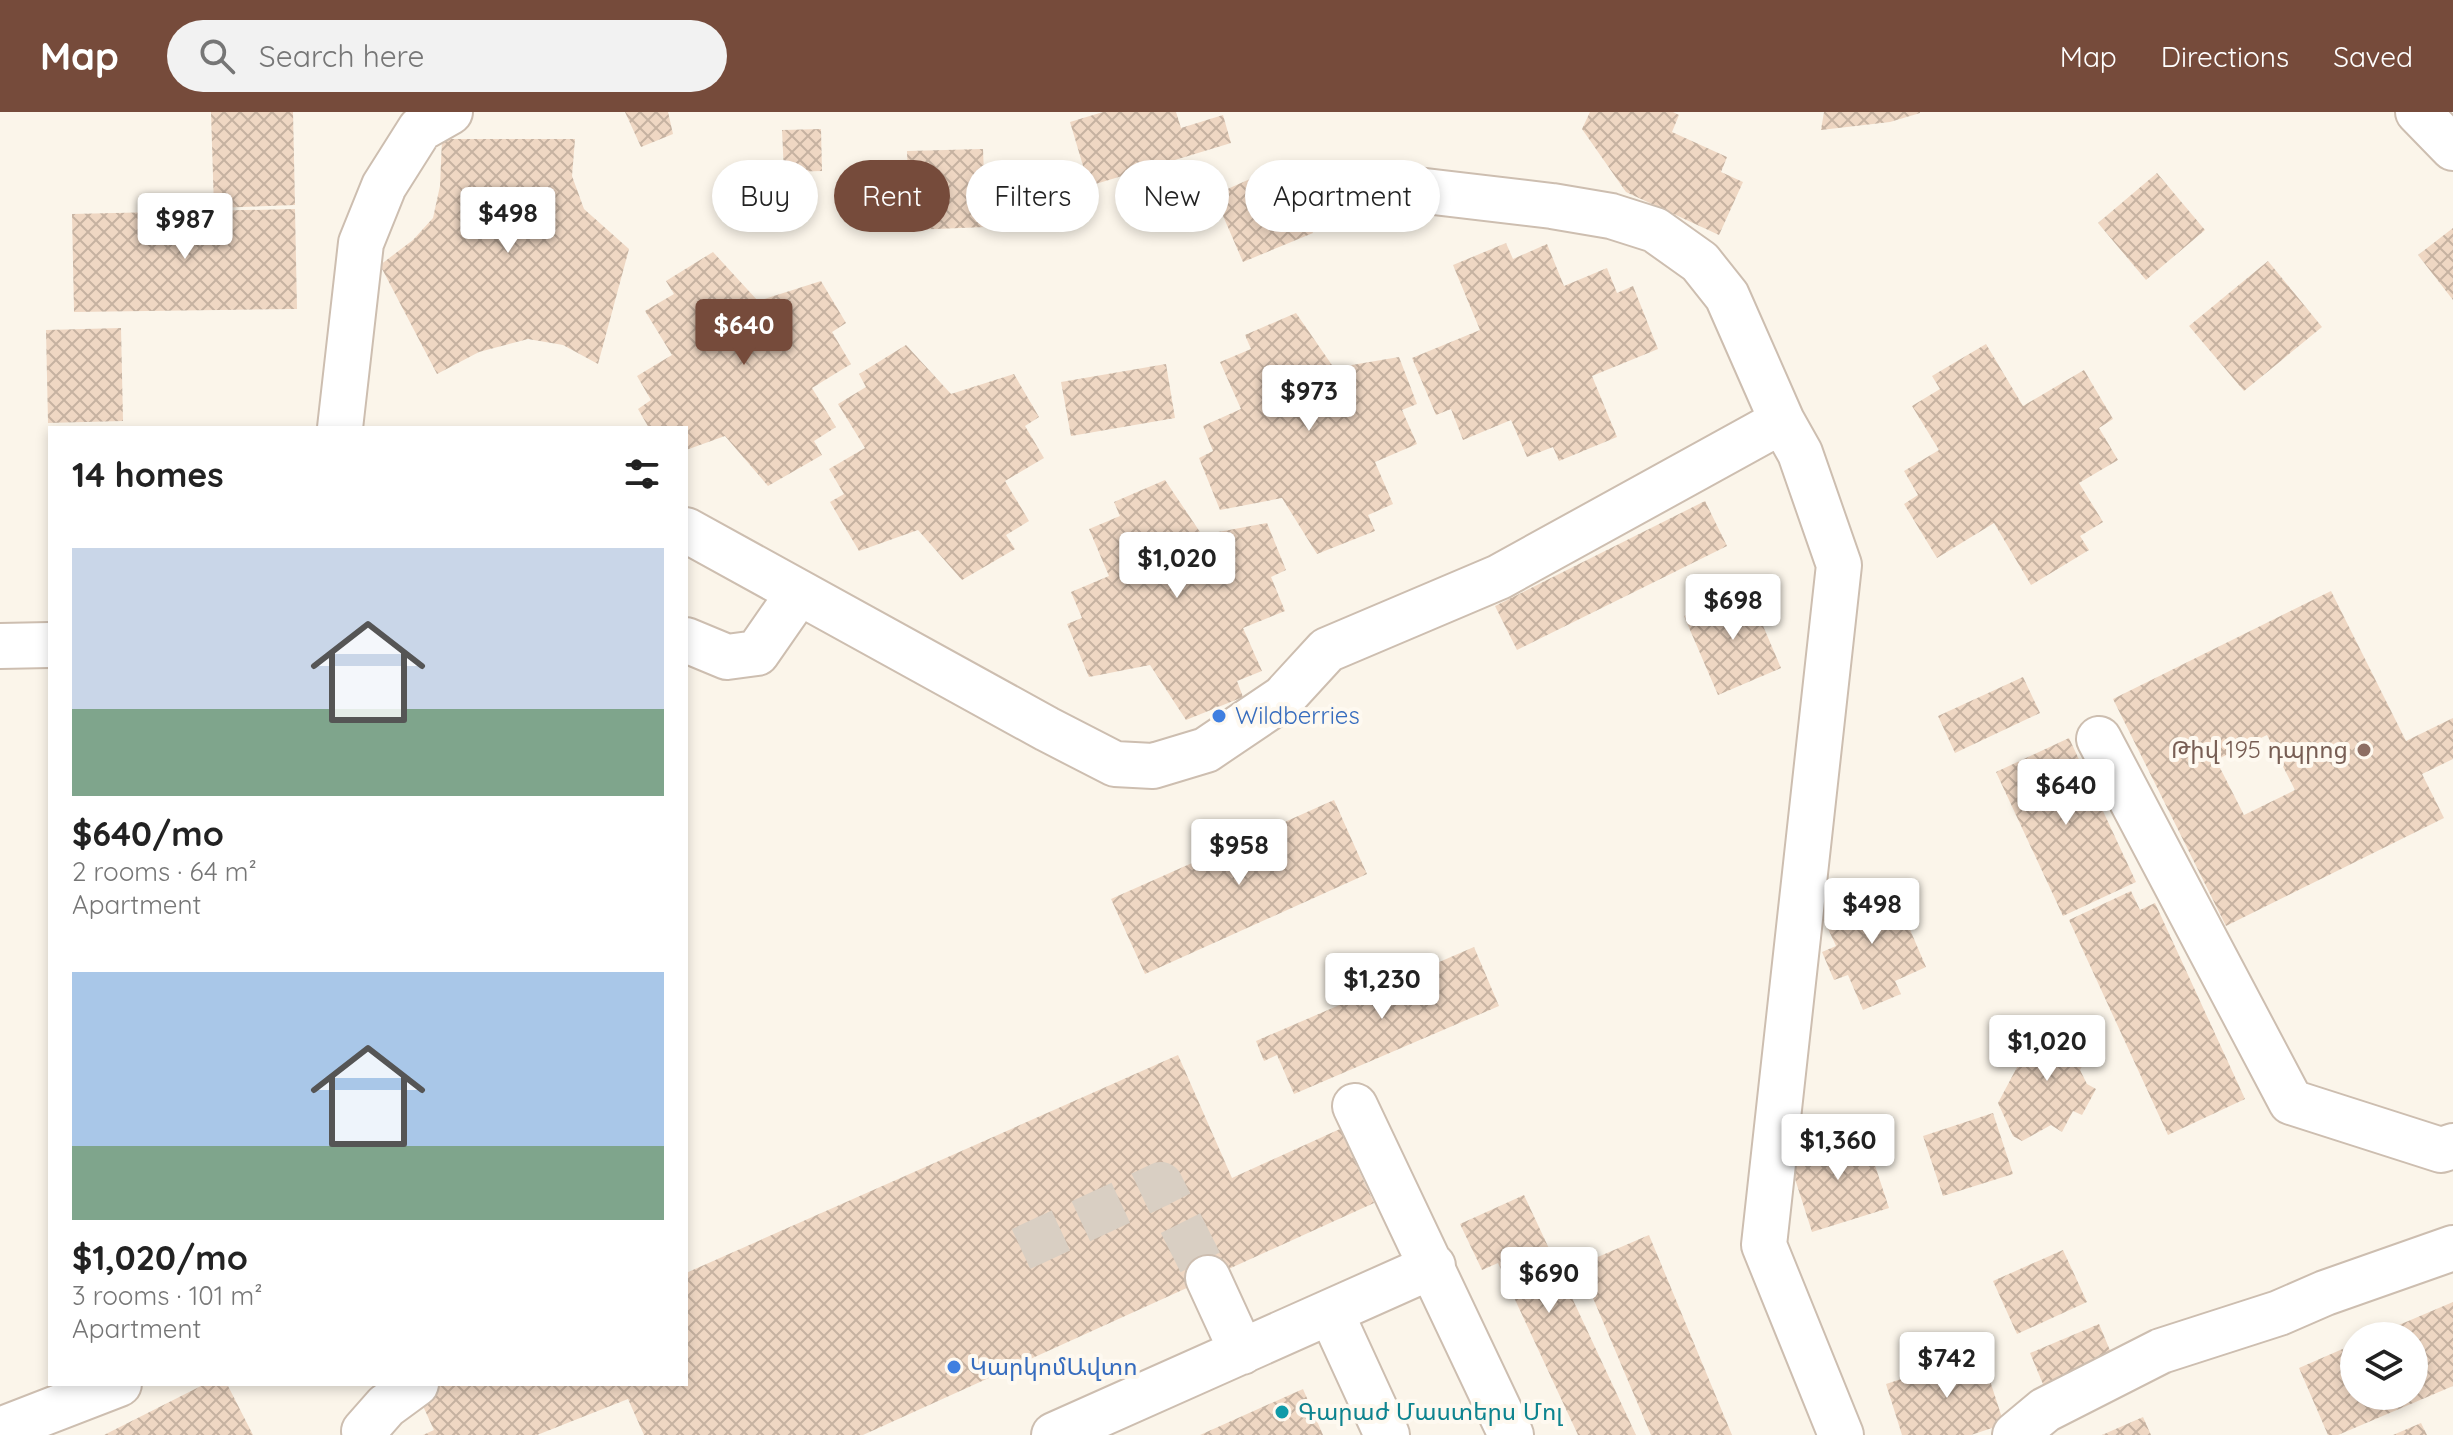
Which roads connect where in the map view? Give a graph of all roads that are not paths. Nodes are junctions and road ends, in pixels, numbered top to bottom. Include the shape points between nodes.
1 (450, 112) edge
2 (2418, 112) edge
3 (2453, 148) edge
4 (1440, 193) edge
5 (1782, 421) junction
6 (340, 426) edge
7 (688, 531) edge
8 (798, 594) junction
9 (688, 641) edge
10 (48, 645) edge
11 (0, 646) edge
12 (2099, 739) dead end
13 (1355, 1106) dead end
14 (2453, 1146) edge
15 (2453, 1248) edge
16 (1433, 1266) junction
17 (1208, 1278) tunnel mouth
18 (1331, 1313) junction
19 (1242, 1352) junction
20 (114, 1386) edge
21 (413, 1386) edge
22 (0, 1430) edge
23 (364, 1431) dead end
24 (1054, 1435) edge
25 (1387, 1435) edge
26 (1511, 1435) edge
27 (1841, 1435) edge
28 (2015, 1435) edge

1 - 6 lane via 420,129 384,186 361,243
2 - 3 lane
4 - 5 lane via 1611,216 1655,230 1700,262 1727,296
5 - 8 lane via 1499,577 1327,650 1283,698 1206,750 1153,766 1115,764
5 - 27 lane via 1800,453 1839,565 1764,1245
7 - 8 lane
8 - 9 lane via 757,653 727,657
10 - 11 lane
12 - 14 lane via 2291,1102 2441,1150
13 - 16 lane
15 - 28 lane via 2161,1351 2045,1410
16 - 18 lane
16 - 26 lane
17 - 19 lane
18 - 19 lane
18 - 25 lane
19 - 24 lane
20 - 22 lane
21 - 23 lane

